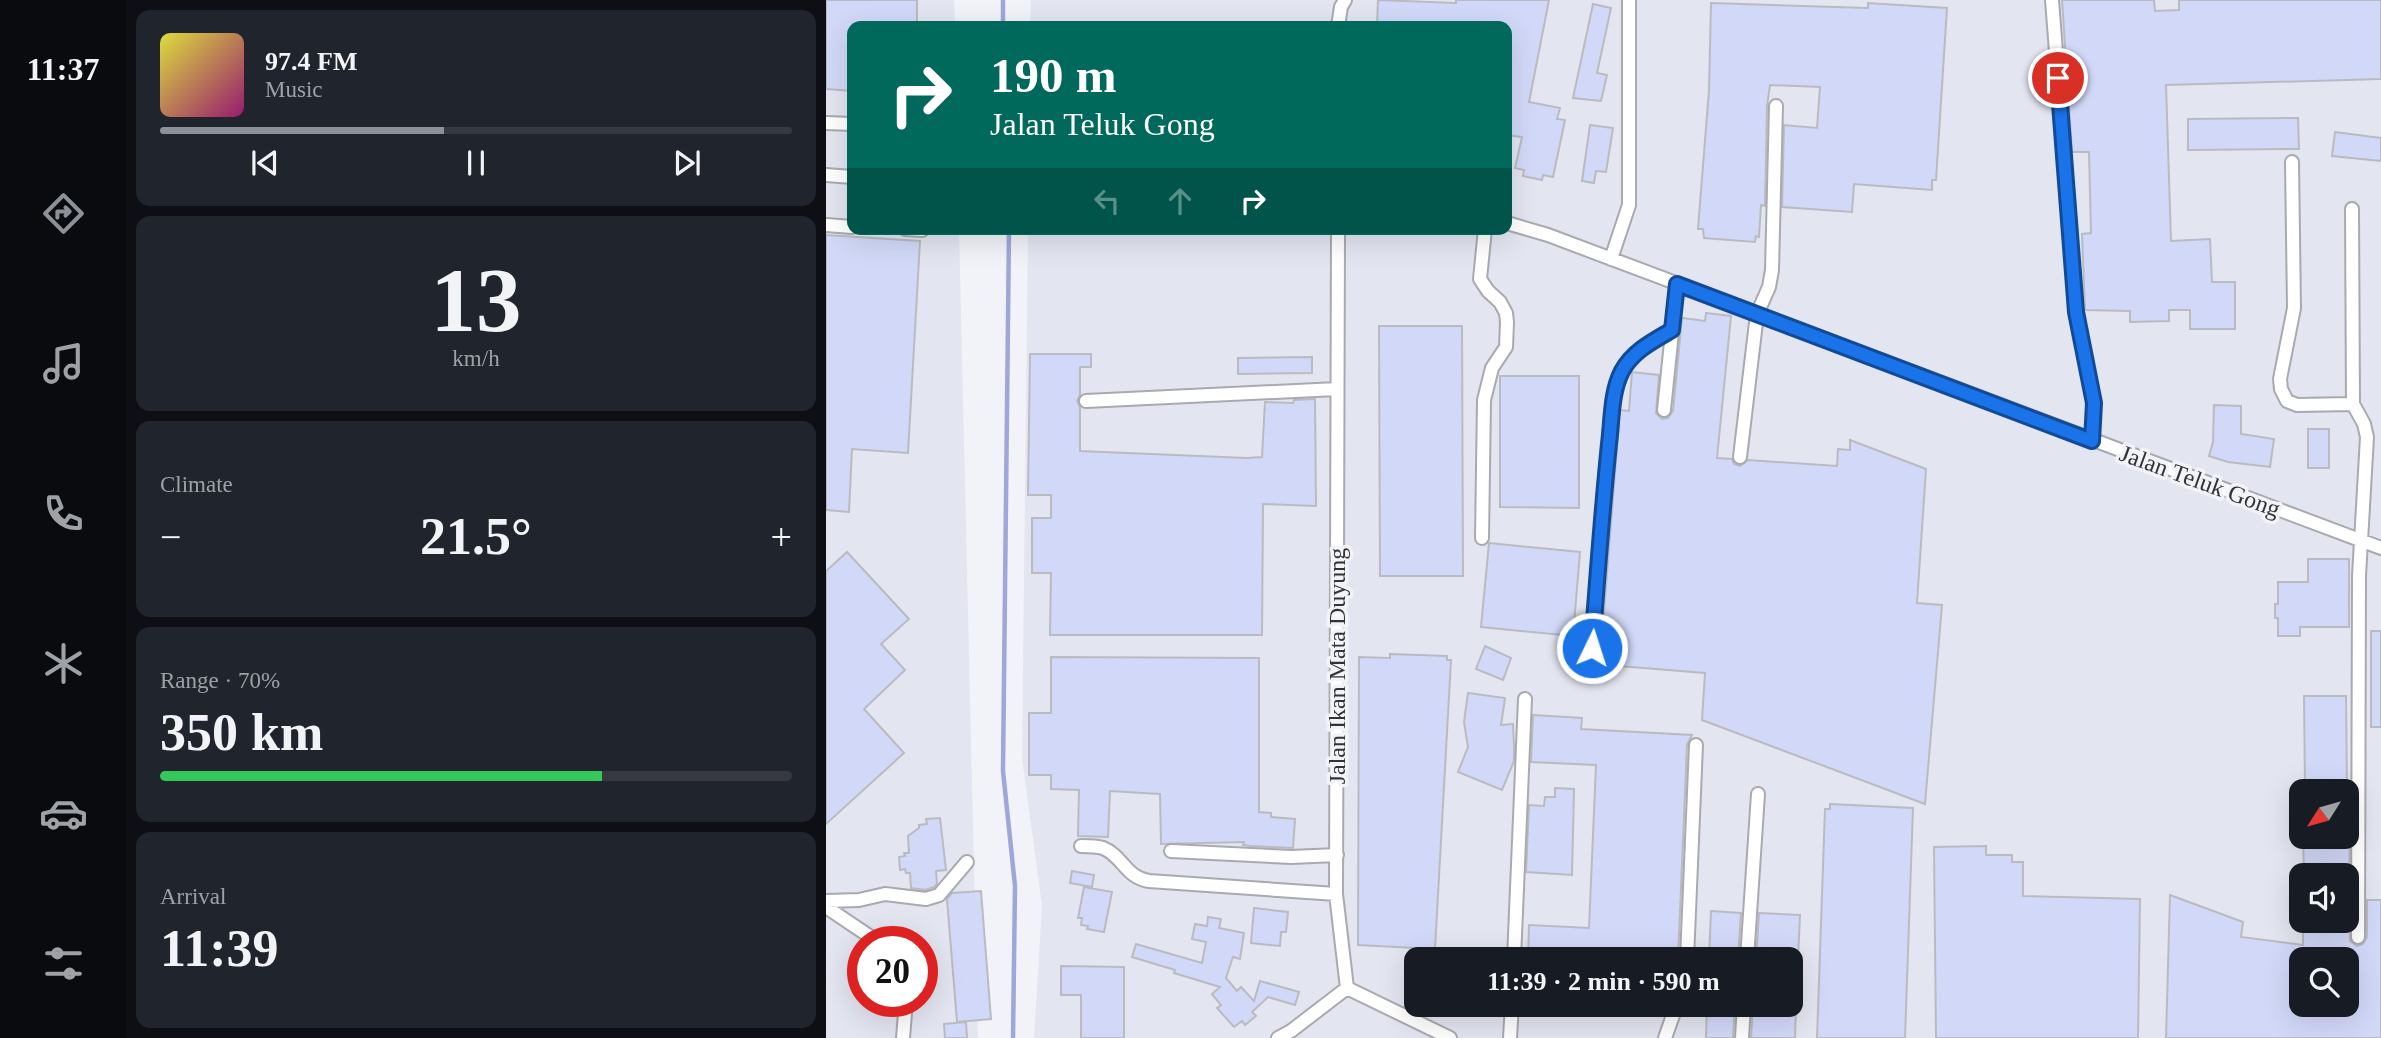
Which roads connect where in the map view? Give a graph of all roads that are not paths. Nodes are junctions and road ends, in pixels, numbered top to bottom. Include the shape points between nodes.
1 (1345, 0) edge
2 (1629, 0) edge
3 (2052, 0) edge
4 (1339, 21) edge
5 (1776, 106) dead end
6 (826, 123) edge
7 (847, 124) edge
8 (2292, 162) dead end
9 (826, 176) edge
10 (847, 177) edge
11 (2352, 209) dead end
12 (1512, 224) edge
13 (826, 225) edge
14 (847, 227) edge
15 (1338, 235) edge
16 (1484, 235) edge
17 (1611, 259) junction
18 (1677, 284) junction
19 (1757, 314) junction
20 (1672, 330) junction
21 (1338, 389) junction
22 (1086, 401) dead end
23 (2353, 404) junction
24 (1664, 410) dead end
25 (2092, 441) junction
26 (1740, 457) dead end
27 (1482, 538) dead end
28 (2362, 541) junction
29 (2381, 548) edge
30 (1592, 648) dead end
31 (1525, 699) dead end
32 (1696, 745) dead end
33 (1758, 794) dead end
34 (1081, 846) dead end
35 (1171, 851) dead end
36 (1337, 855) junction
37 (967, 862) dead end
38 (1336, 894) junction
39 (826, 904) edge
40 (856, 926) edge
41 (2358, 937) dead end
42 (1515, 947) edge
43 (1688, 947) edge
44 (1748, 947) edge
45 (1347, 988) junction
46 (905, 1017) edge
47 (1511, 1017) edge
48 (1672, 1017) edge
49 (1743, 1017) edge
50 (1448, 1037) edge
51 (903, 1038) edge
52 (1278, 1038) edge
53 (1510, 1038) edge
54 (1665, 1038) edge
55 (1742, 1038) edge

1 - 4 street
2 - 17 street via 1629,205
3 - 25 street via 2076,312 2094,403
5 - 19 street via 1772,270
6 - 7 street
8 - 23 street via 2294,308 2281,389 2287,401 2297,405
9 - 10 street
11 - 23 street
12 - 17 street, Jalan Teluk Gong
13 - 14 street
15 - 21 street, Jalan Ikan Mata Duyung
16 - 27 street via 1479,279 1500,302 1507,321 1506,347 1492,368 1484,400
17 - 18 street, Jalan Teluk Gong
18 - 19 street, Jalan Teluk Gong
18 - 20 street
19 - 25 street, Jalan Teluk Gong
19 - 26 street
20 - 24 street
20 - 30 street via 1632,357 1615,389
21 - 22 street
21 - 36 street, Jalan Ikan Mata Duyung
23 - 28 street via 2367,437
25 - 28 street, Jalan Teluk Gong
28 - 29 street, Jalan Teluk Gong
28 - 41 street
31 - 42 street
32 - 43 street
33 - 44 street
34 - 38 street via 1104,849 1133,876 1149,881
35 - 36 street
36 - 38 street, Jalan Ikan Mata Duyung
37 - 39 street via 939,895 926,899 886,894
38 - 45 street, Jalan Ikan Mata Duyung
39 - 40 street
45 - 50 street
45 - 52 street
46 - 51 street
47 - 53 street
48 - 54 street
49 - 55 street

